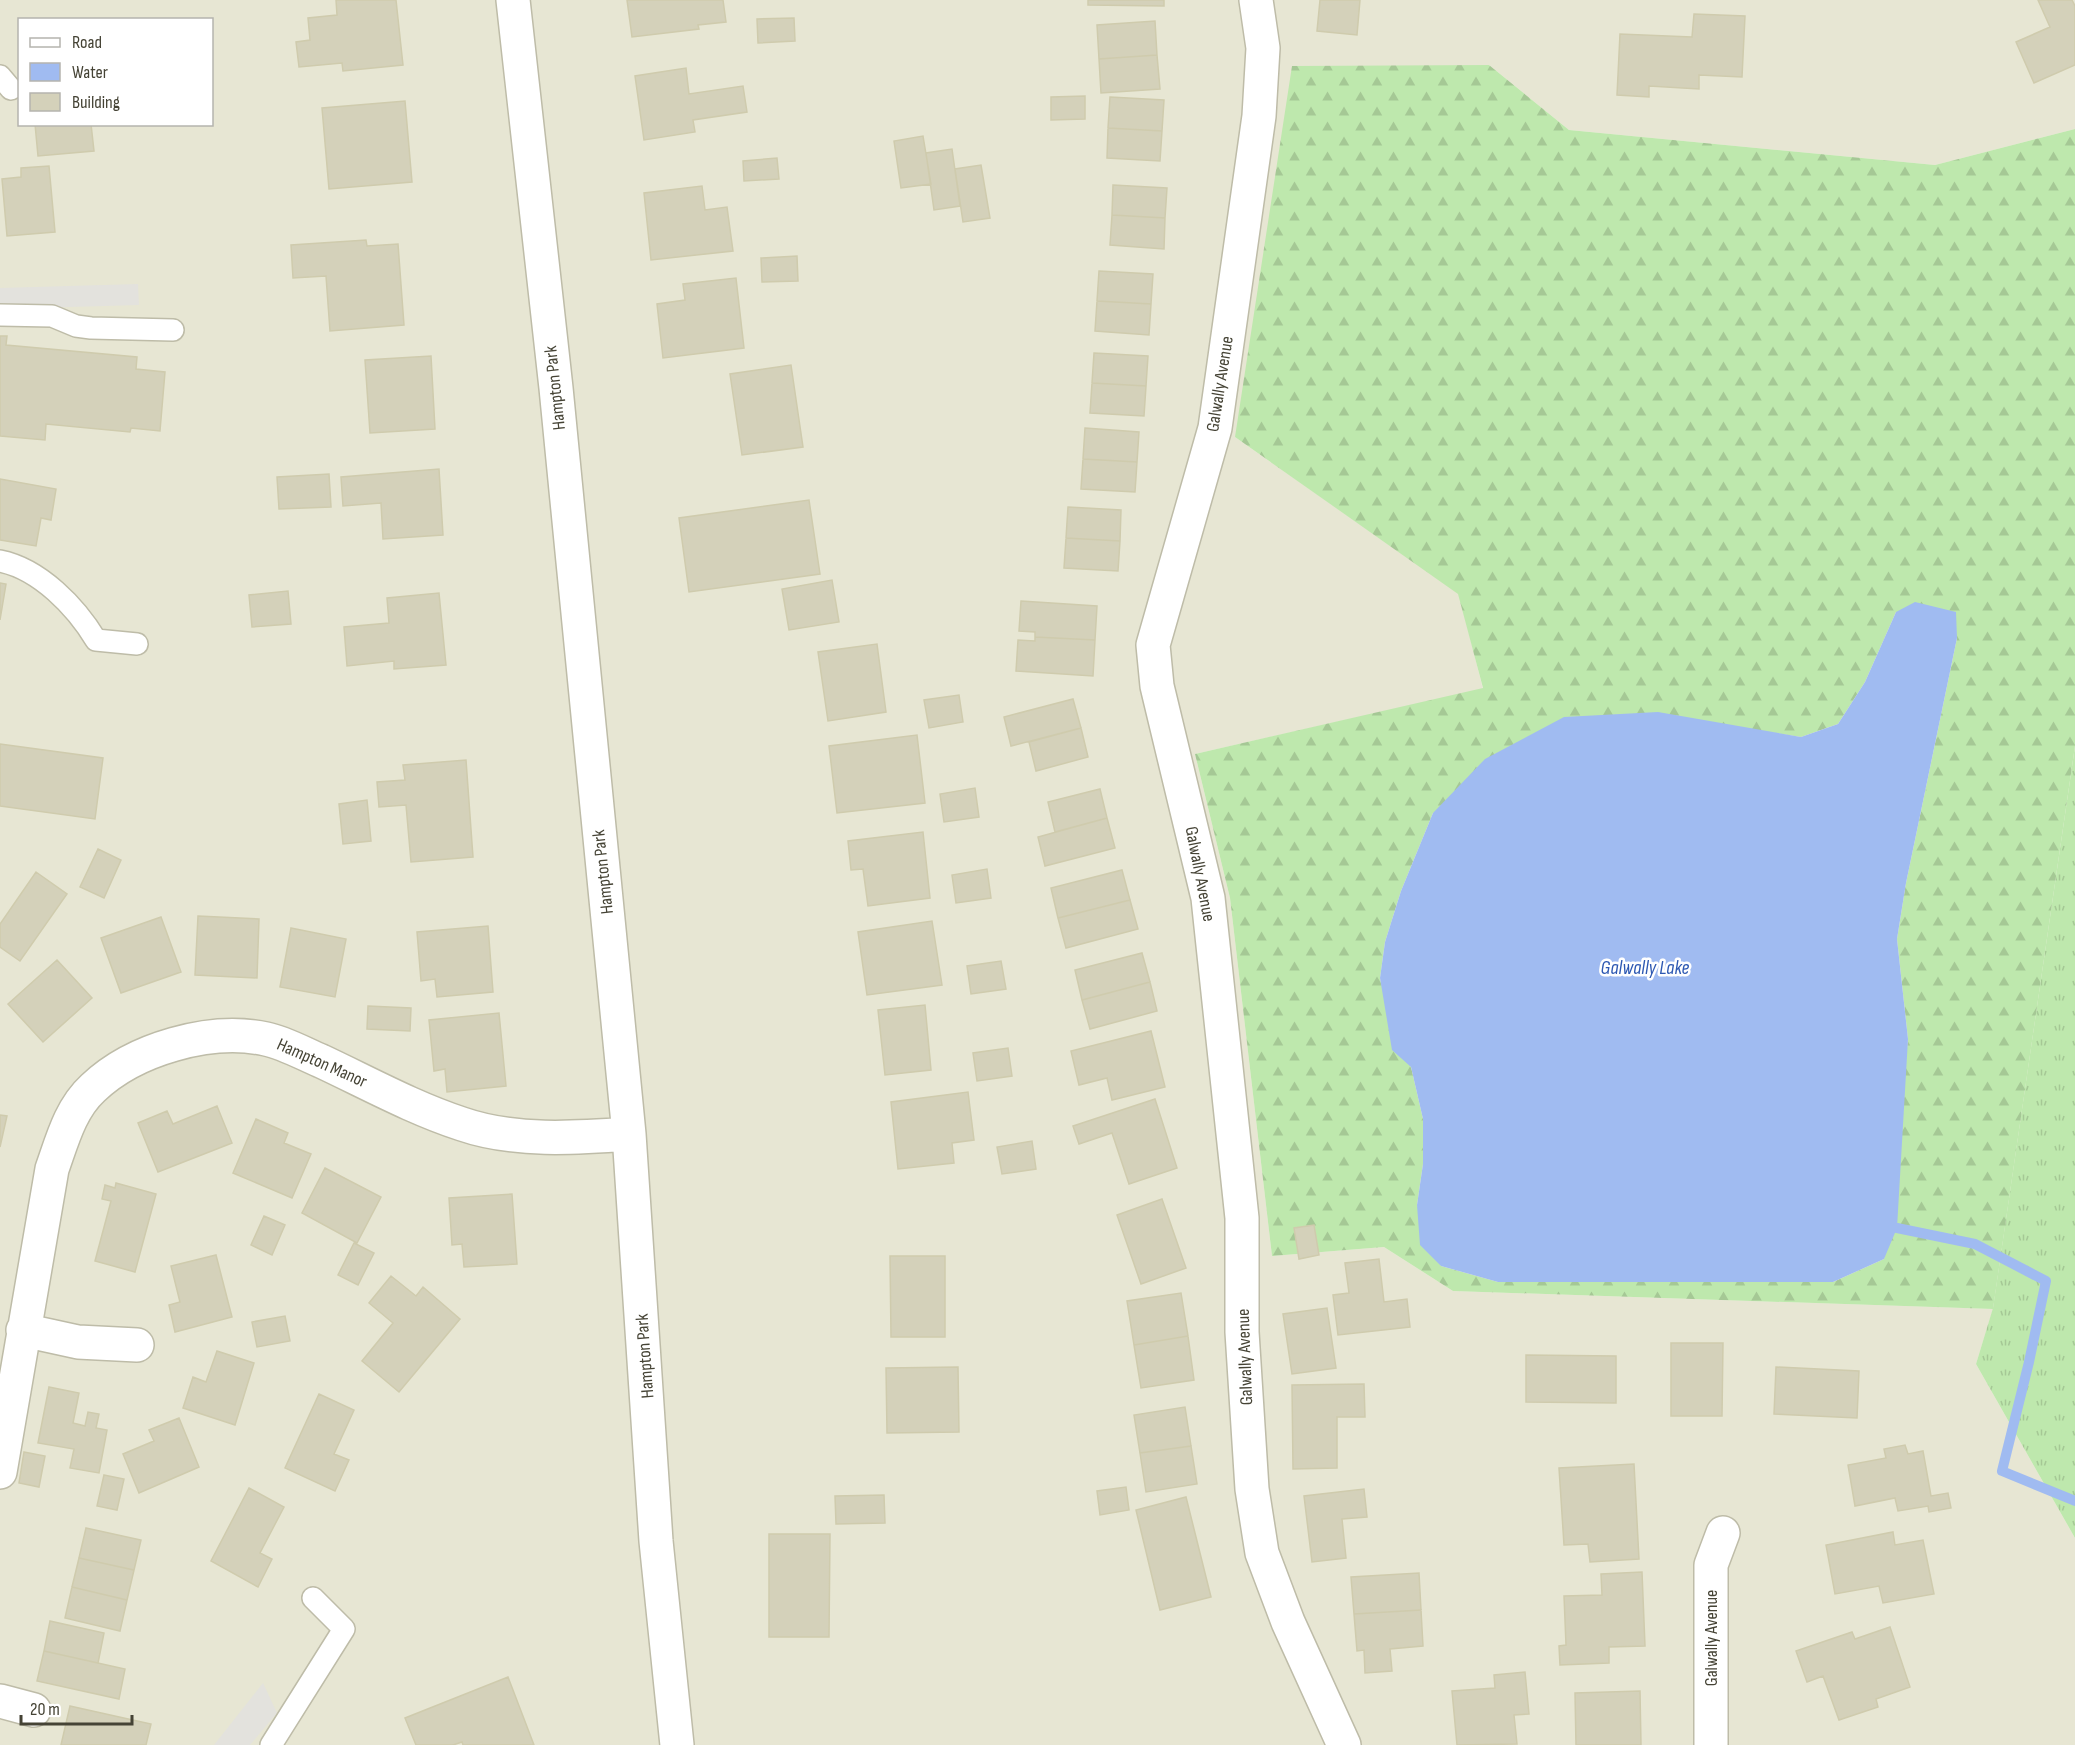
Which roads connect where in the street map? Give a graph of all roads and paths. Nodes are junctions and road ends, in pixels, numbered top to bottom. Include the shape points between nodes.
1 (513, 0) edge
2 (1256, 0) edge
3 (0, 315) edge
4 (173, 330) dead end
5 (0, 561) edge
6 (137, 644) dead end
7 (629, 1134) junction
8 (23, 1330) junction
9 (137, 1345) dead end
10 (0, 1472) edge
11 (1723, 1533) dead end
12 (313, 1598) dead end
13 (0, 1701) edge
14 (34, 1710) dead end
15 (271, 1745) edge
16 (677, 1745) edge
17 (1344, 1745) edge
18 (1711, 1745) edge

1 - 7 street, Hampton Park via 556,388
2 - 17 street, Galwally Avenue via 1263,48 1258,116 1215,428 1153,645 1156,686 1208,898 1242,1218 1242,1332 1252,1489 1262,1553 1288,1622
3 - 4 lane via 51,316 91,328
5 - 6 lane via 30,572 45,584 85,622 96,640
7 - 8 street, Hampton Manor via 552,1137 464,1125 268,1039 238,1035 159,1050 119,1068 92,1089 68,1123 52,1168
7 - 16 street, Hampton Park via 656,1541
8 - 9 street via 78,1341
8 - 10 street, Hampton Manor
11 - 18 street, Galwally Avenue via 1711,1565
12 - 15 lane via 344,1629
13 - 14 street

